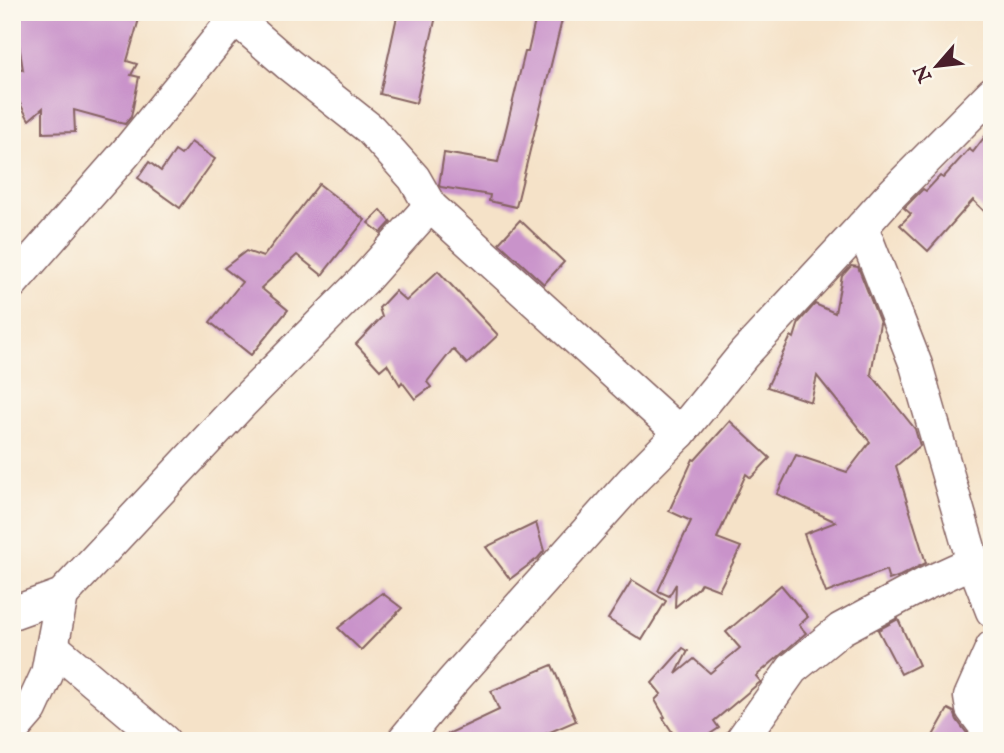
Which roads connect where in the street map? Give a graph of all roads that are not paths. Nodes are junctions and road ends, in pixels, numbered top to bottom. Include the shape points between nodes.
1 (237, 15) edge
2 (992, 93) edge
3 (430, 206) junction
4 (862, 227) junction
5 (12, 283) edge
6 (680, 433) junction
7 (973, 562) junction
8 (62, 595) junction
9 (992, 611) edge
10 (12, 613) edge
11 (53, 647) junction
12 (992, 647) edge
13 (992, 726) edge
14 (12, 730) edge
15 (164, 741) edge
16 (403, 741) edge
17 (741, 741) edge

1 - 3 street via 288,64 370,129 414,178
1 - 5 street
2 - 4 street
3 - 6 street
3 - 8 street
4 - 6 street via 744,354
4 - 7 street via 916,365
6 - 16 street via 452,681
7 - 9 street
7 - 17 street via 841,629 792,669
8 - 10 street
8 - 11 street
11 - 14 street via 31,709
11 - 15 street
12 - 13 street via 970,697 976,715

